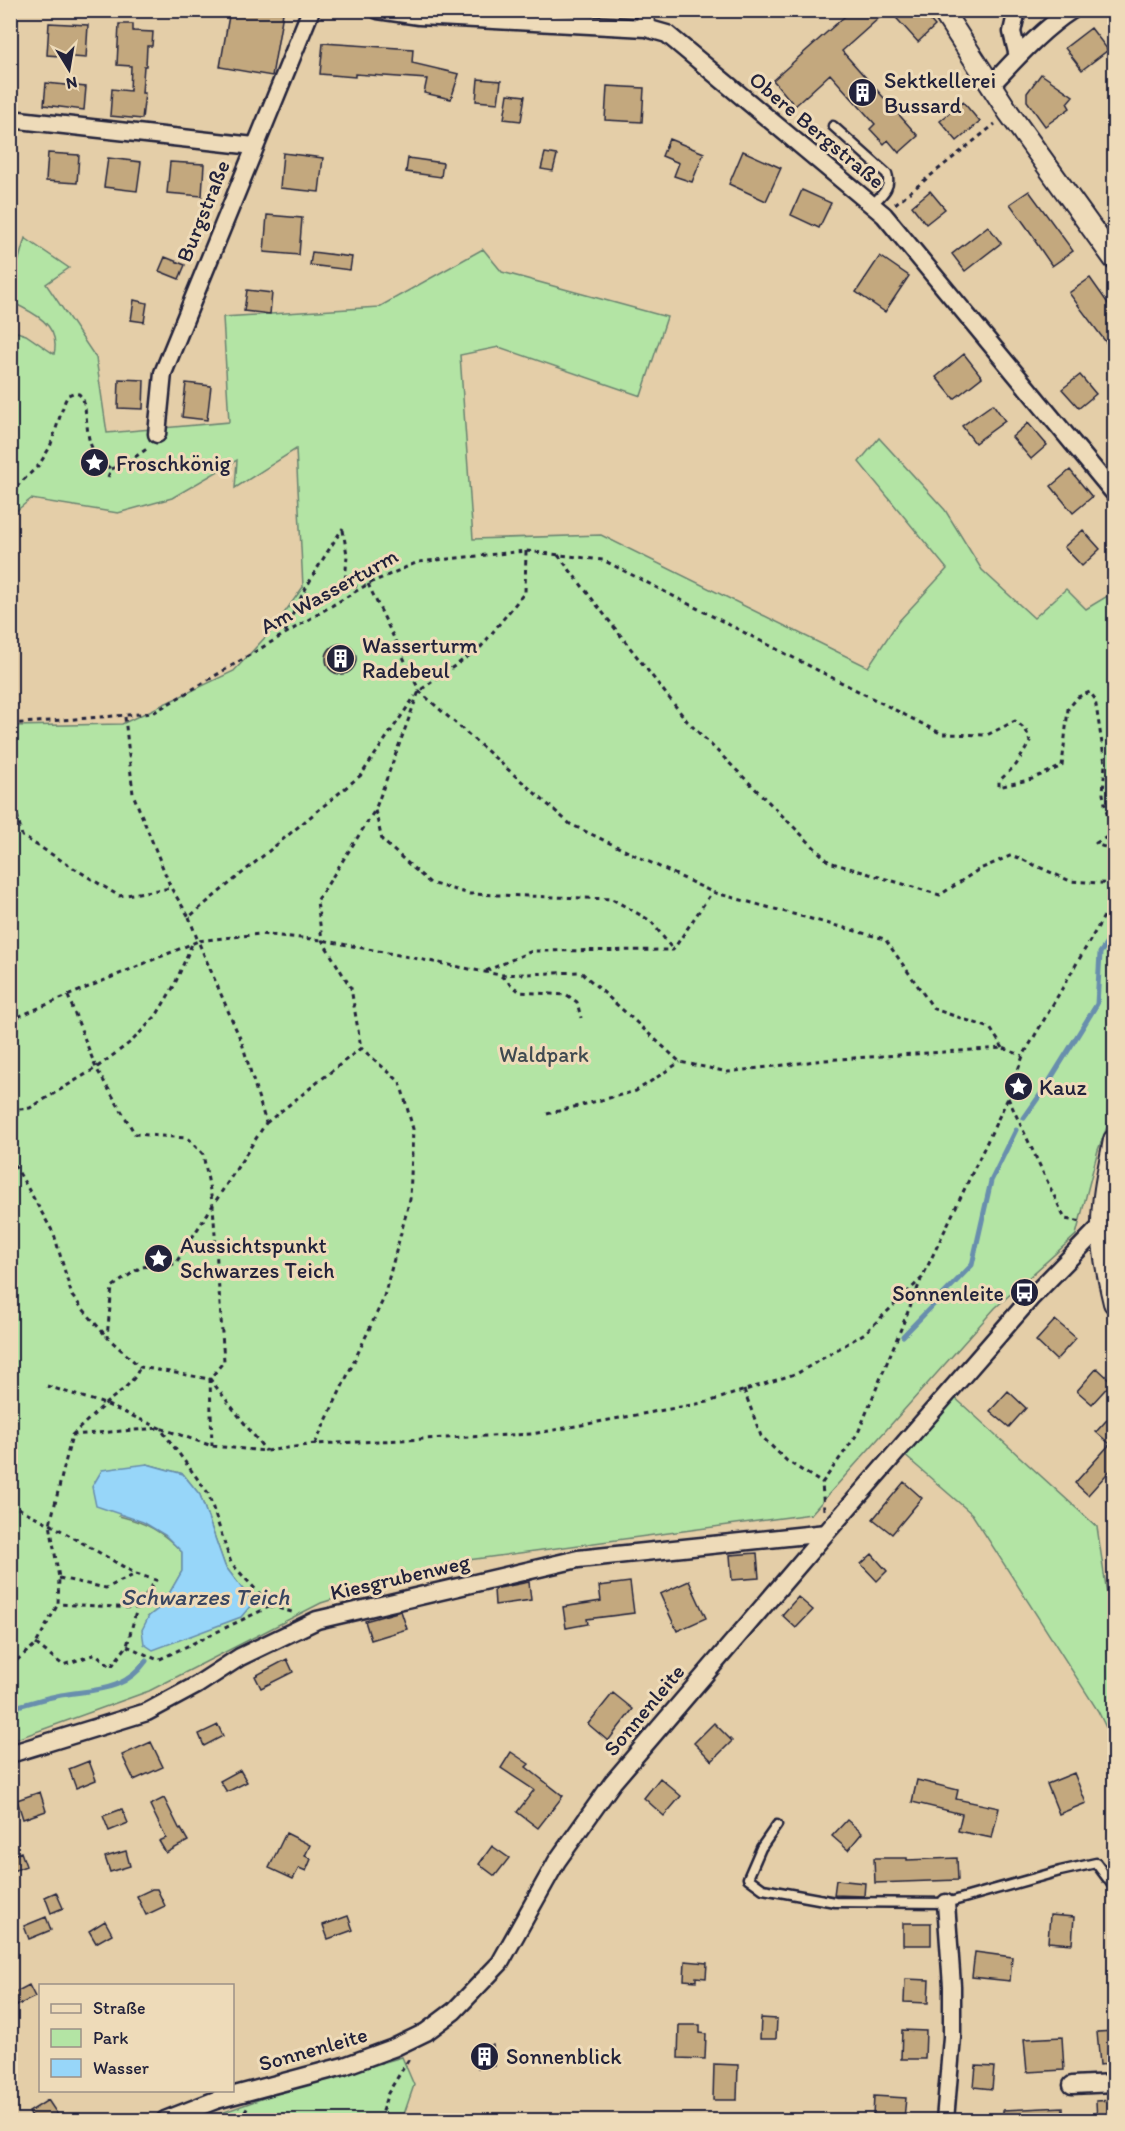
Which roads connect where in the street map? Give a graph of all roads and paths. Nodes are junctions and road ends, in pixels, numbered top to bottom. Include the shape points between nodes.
1 (311, 10) edge
2 (378, 10) edge
3 (645, 10) edge
4 (942, 10) edge
5 (1017, 10) edge
6 (1072, 10) edge
7 (419, 13) edge
8 (646, 28) junction
9 (1018, 56) junction
10 (990, 86) junction
11 (1009, 113) junction
12 (10, 118) edge
13 (833, 126) dead end
14 (254, 146) junction
15 (878, 210) junction
16 (1114, 259) edge
17 (157, 434) joint
18 (111, 469) junction
19 (107, 477) dead end
20 (10, 493) edge
21 (1114, 493) edge
22 (526, 551) junction
23 (558, 555) junction
24 (368, 584) junction
25 (361, 588) junction
26 (285, 633) junction
27 (419, 691) junction
28 (125, 717) junction
29 (10, 724) edge
30 (10, 801) edge
31 (375, 810) junction
32 (1114, 818) edge
33 (1114, 831) edge
34 (1114, 850) edge
35 (1114, 884) edge
36 (171, 888) junction
37 (712, 892) junction
38 (1114, 899) edge
39 (189, 917) junction
40 (322, 940) junction
41 (198, 941) junction
42 (192, 944) junction
43 (673, 950) junction
44 (484, 972) junction
45 (500, 975) junction
46 (69, 996) junction
47 (581, 1018) dead end
48 (10, 1020) edge
49 (361, 1048) junction
50 (1003, 1048) junction
51 (1023, 1056) junction
52 (680, 1062) junction
53 (96, 1068) junction
54 (1008, 1098) junction
55 (10, 1110) edge
56 (547, 1114) dead end
57 (266, 1123) junction
58 (1114, 1140) edge
59 (10, 1157) edge
60 (213, 1206) junction
61 (1065, 1219) dead end
62 (1102, 1225) junction
63 (922, 1278) junction
64 (1114, 1303) edge
65 (107, 1337) junction
66 (140, 1367) junction
67 (210, 1379) junction
68 (47, 1386) dead end
69 (744, 1390) junction
70 (105, 1404) junction
71 (160, 1428) junction
72 (72, 1435) junction
73 (315, 1444) junction
74 (213, 1446) junction
75 (266, 1451) junction
76 (10, 1504) edge
77 (50, 1524) junction
78 (826, 1533) junction
79 (136, 1574) junction
80 (59, 1578) junction
81 (58, 1604) junction
82 (137, 1608) junction
83 (36, 1644) junction
84 (127, 1646) junction
85 (10, 1666) edge
86 (10, 1754) edge
87 (777, 1825) dead end
88 (1114, 1887) edge
89 (946, 1903) junction
90 (402, 2070) dead end
91 (1114, 2083) edge
92 (1072, 2085) dead end
93 (165, 2121) edge
94 (379, 2121) edge
95 (945, 2121) edge

1 - 14 street, Burgstraße
2 - 7 street, Obere Bergstraße
3 - 8 street
4 - 10 street
5 - 9 street via 1012,32
6 - 9 street
7 - 8 street, Obere Bergstraße
8 - 15 street, Obere Bergstraße via 667,34
9 - 10 street
10 - 11 street
11 - 15 path
11 - 16 street
12 - 14 street
13 - 15 lane via 887,174 888,187
14 - 17 street, Burgstraße via 163,373
15 - 21 street, Obere Bergstraße
17 - 18 path via 141,453
18 - 19 path
18 - 20 path via 93,452 83,399 74,393 64,400 50,447 39,465
22 - 23 path, Am Wasserturm
22 - 24 path, Am Wasserturm via 418,562
22 - 27 path via 525,592 480,648
23 - 32 path, Am Wasserturm via 603,560 942,734 987,735 1016,721 1026,730 1030,742 1016,765 999,781 999,787 1062,766 1068,709 1078,697 1090,692 1095,699 1105,763 1103,794 1108,818
23 - 35 path via 687,721 829,862 940,895 978,870 1012,855 1070,880
24 - 25 path, Am Wasserturm
24 - 27 path
25 - 26 path, Am Wasserturm
25 - 26 path via 345,585 347,555 343,528
26 - 28 path, Am Wasserturm via 153,713
27 - 31 path
27 - 37 path via 570,824
27 - 39 path via 361,775
28 - 29 path, Am Wasserturm
28 - 36 path via 133,794
30 - 36 path via 14,802 22,836 119,896
31 - 40 path via 316,901
31 - 43 path via 382,840 430,883 470,894 612,899 651,921
33 - 34 path via 1096,843
36 - 39 path
37 - 43 path
37 - 50 path via 885,939 934,1009 990,1028
38 - 51 path
39 - 41 path
40 - 41 path via 259,934
40 - 44 path
40 - 49 path via 351,988
41 - 42 path
41 - 57 path via 242,1043
42 - 46 path
42 - 53 path via 156,1016 132,1041
43 - 44 path via 532,951
44 - 45 path
45 - 47 path via 520,992 567,995 577,1002
45 - 52 path via 581,972
46 - 48 path
46 - 53 path
49 - 57 path
49 - 73 path via 400,1082 413,1129 410,1199 383,1300
50 - 51 path
50 - 52 path via 824,1060 728,1072
51 - 54 path
52 - 56 path via 636,1091
53 - 55 path via 30,1108
53 - 60 path via 135,1134 187,1138 203,1154
54 - 61 path
54 - 63 path
57 - 60 path
58 - 62 street
59 - 65 path via 54,1234 72,1296
60 - 65 path via 175,1264 141,1267 112,1287
60 - 67 path via 224,1361
62 - 64 street
62 - 78 street, Sonnenleite via 1030,1299
63 - 69 path via 865,1333 798,1373
63 - 69 path via 858,1432 822,1483 787,1461 761,1436
65 - 66 path
66 - 67 path
66 - 70 path via 125,1388
67 - 74 path
67 - 75 path
68 - 70 path
69 - 73 path via 708,1402 532,1434
70 - 71 path
70 - 72 path
71 - 72 path
71 - 74 path
71 - 84 path via 208,1493 231,1563 270,1606 158,1660
72 - 77 path
73 - 75 path
74 - 75 path
76 - 77 path
77 - 79 path
77 - 80 path
78 - 86 street, Kiesgrubenweg via 578,1559 317,1620 240,1657 147,1712
78 - 93 street, Sonnenleite via 613,1782 557,1862 500,1963 454,2012 393,2048 344,2066 216,2100
79 - 80 path via 106,1588
79 - 82 path via 156,1580
80 - 81 path
81 - 82 path
81 - 83 path
82 - 84 path
83 - 84 path via 63,1665 96,1654 111,1667
83 - 85 path
87 - 89 lane via 748,1878 763,1889 836,1902
88 - 89 lane via 1096,1863
89 - 95 street via 952,2016
90 - 94 path via 388,2093
91 - 92 street

